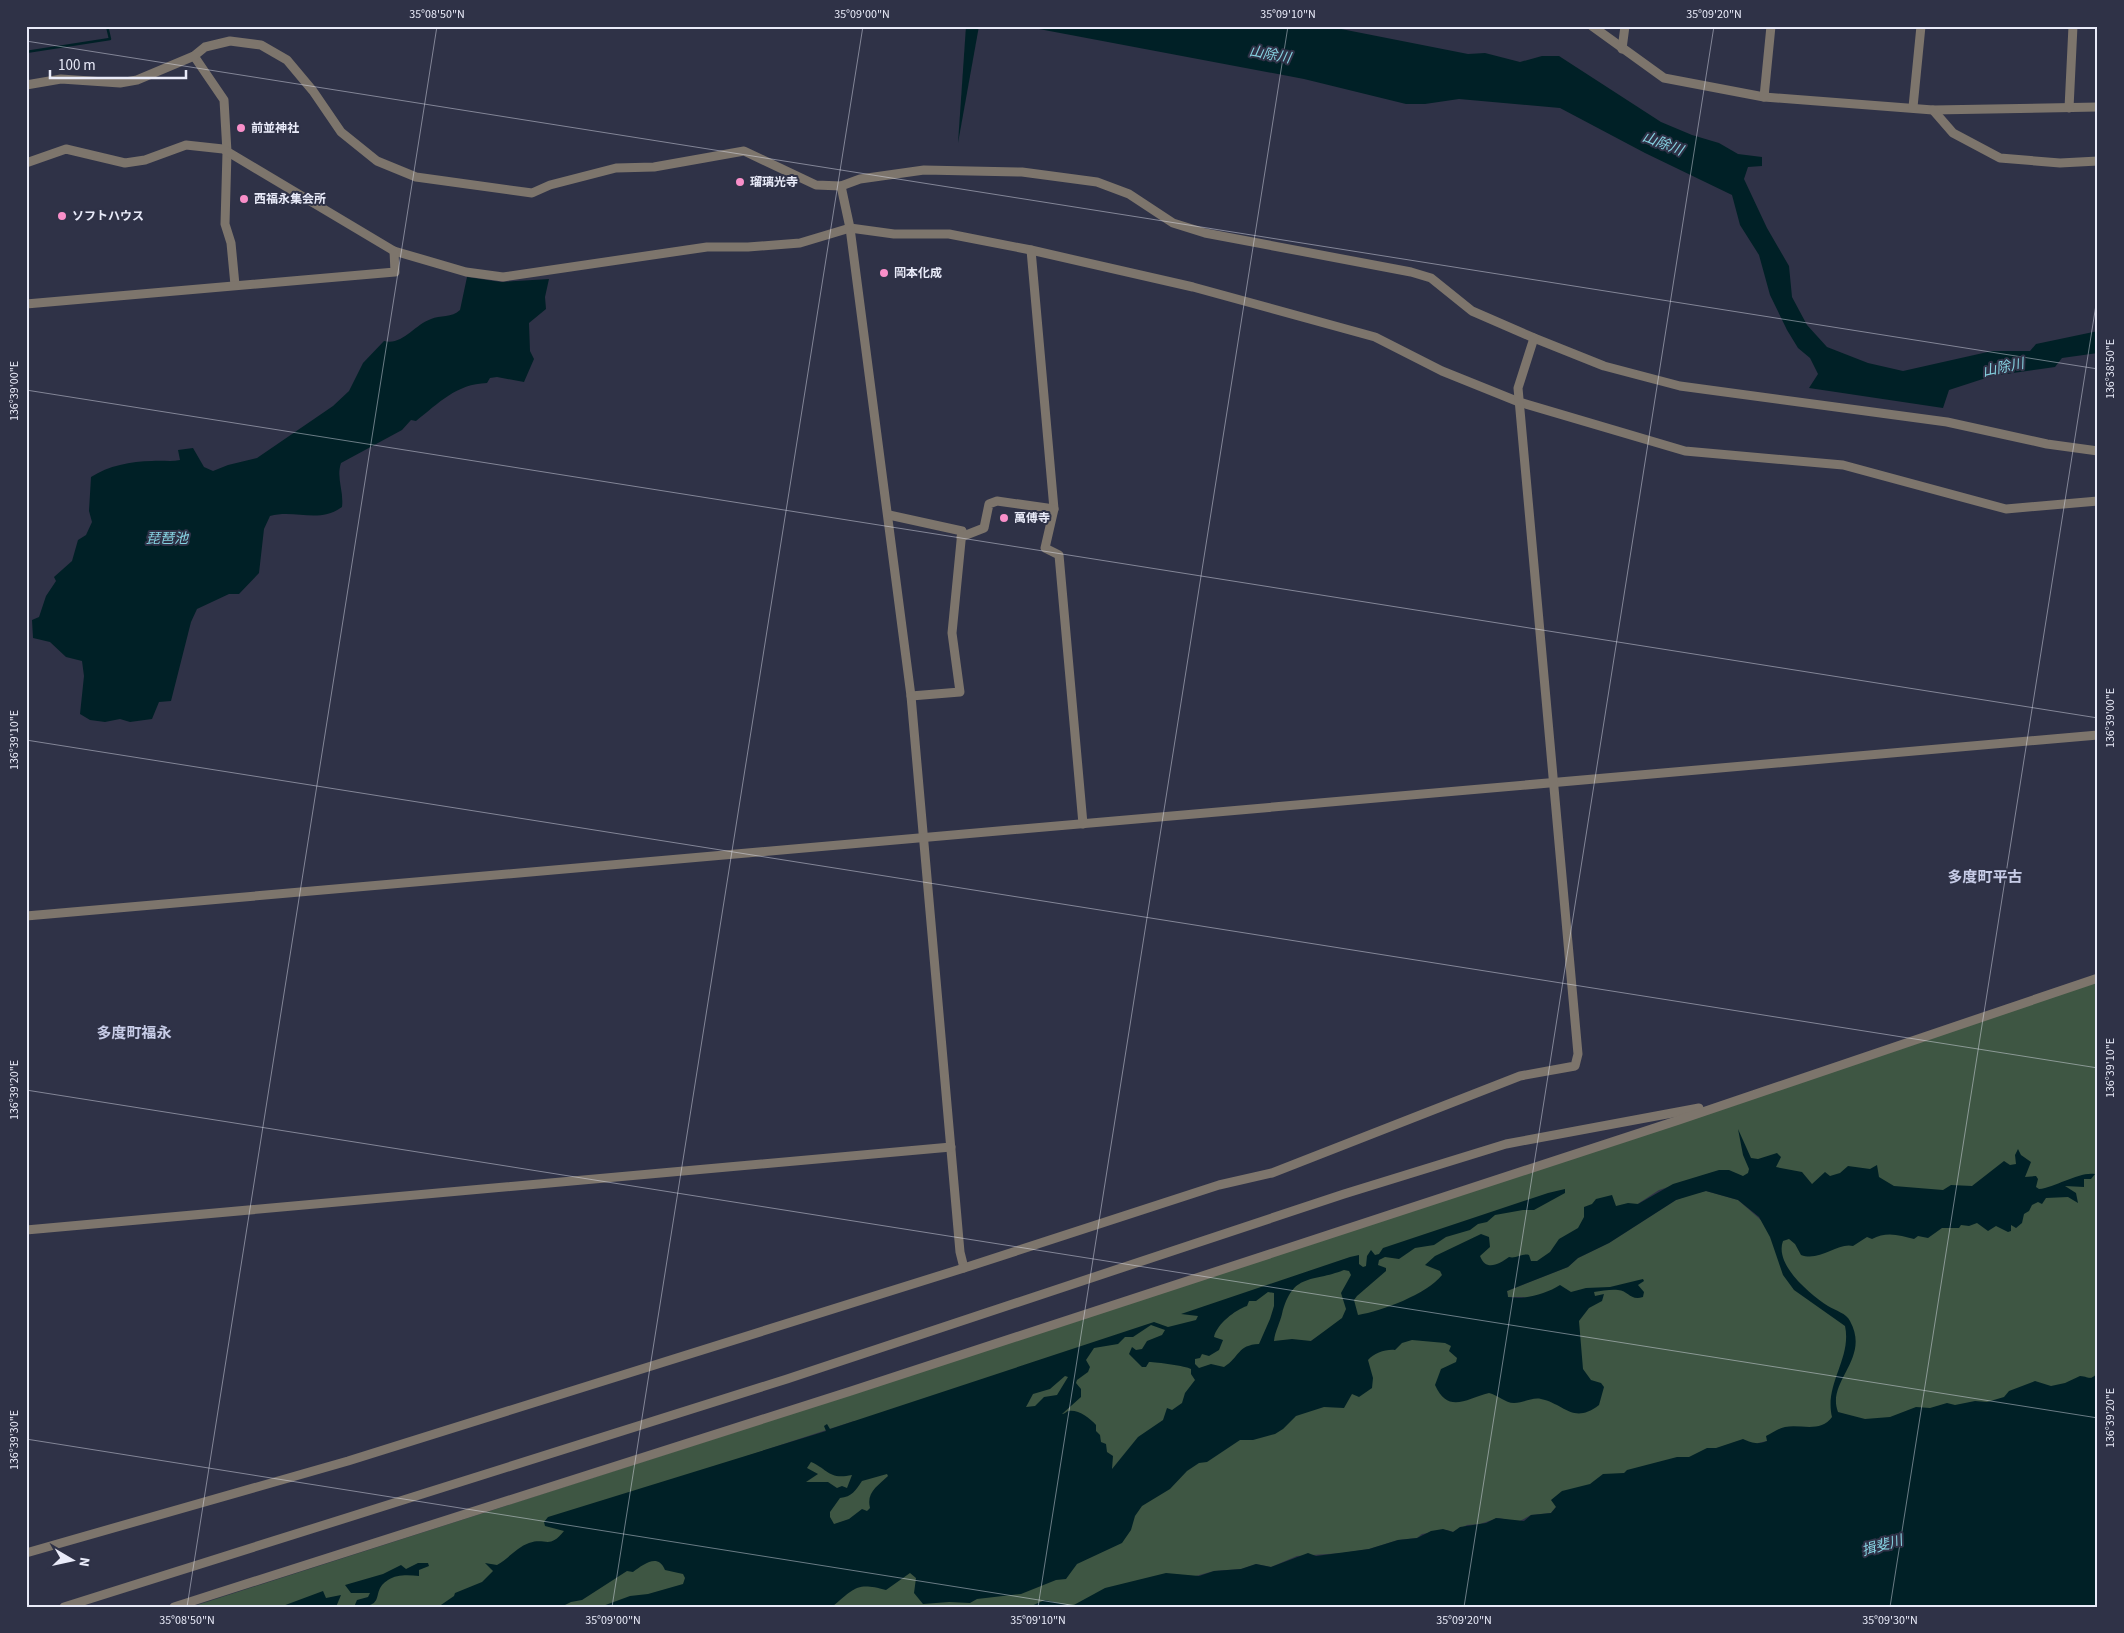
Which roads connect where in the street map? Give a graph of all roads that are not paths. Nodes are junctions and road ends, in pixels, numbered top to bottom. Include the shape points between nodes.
1 (1592, 26) edge
2 (1625, 26) edge
3 (1771, 26) edge
4 (1920, 26) edge
5 (2073, 26) edge
6 (1622, 49) junction
7 (194, 56) junction
8 (26, 85) edge
9 (1764, 97) junction
10 (1912, 107) junction
11 (2098, 107) edge
12 (2069, 108) junction
13 (1933, 110) junction
14 (227, 152) junction
15 (2098, 161) edge
16 (26, 163) edge
17 (841, 186) junction
18 (850, 228) junction
19 (1031, 250) junction
20 (394, 251) junction
21 (235, 285) junction
22 (26, 304) edge
23 (1534, 338) junction
24 (1519, 402) junction
25 (2098, 451) edge
26 (2098, 501) edge
27 (1054, 509) junction
28 (889, 514) junction
29 (961, 537) junction
30 (911, 696) junction
31 (2098, 735) edge
32 (1553, 783) junction
33 (1083, 824) junction
34 (925, 838) junction
35 (26, 916) edge
36 (2098, 978) edge
37 (1724, 1104) junction
38 (951, 1147) junction
39 (26, 1230) edge
40 (964, 1268) junction
41 (26, 1553) edge
42 (64, 1607) edge
43 (174, 1607) edge

1 - 6 street
2 - 6 street
3 - 9 street
4 - 10 street
5 - 12 street
6 - 9 street via 1664,78
7 - 8 street via 129,82 61,79
7 - 14 street via 224,100
7 - 17 street via 205,47 230,41 261,45 287,60 341,132 377,161 416,177 532,193 616,168 654,167 744,151 816,185
9 - 10 street
10 - 13 street
11 - 12 street
12 - 13 street
13 - 15 street via 1952,133 2000,158 2060,164
14 - 16 street via 186,145 145,160 125,163 66,149
14 - 20 street
14 - 21 street via 226,224 232,243
17 - 18 street
17 - 23 street via 860,179 924,170 1022,172 1098,182 1129,194 1173,223 1205,233 1431,278 1472,311
18 - 19 street via 894,234 949,234
18 - 20 street via 800,243 707,247 502,277 466,272
18 - 28 street
19 - 24 street via 1193,287 1375,337 1442,371
19 - 27 street
20 - 21 street via 395,272
21 - 22 street
23 - 24 street via 1518,388
23 - 25 street via 1604,366 1680,386 1947,422 2048,444
24 - 26 street via 1685,451 1843,465 2006,509
24 - 32 street
27 - 29 street via 997,501 989,504 984,528
27 - 33 street via 1045,548 1059,555
28 - 29 street via 962,531
28 - 30 street
29 - 30 street via 952,633 960,692
30 - 34 street
31 - 32 street
32 - 33 street
32 - 40 street via 1578,1054 1574,1066 1520,1076 1272,1174 1219,1185
33 - 34 street
34 - 35 street
34 - 38 street
36 - 37 street
37 - 42 street via 1506,1144 1344,1194 777,1382
37 - 43 street via 851,1391
38 - 39 street
38 - 40 street
40 - 41 street via 348,1461

